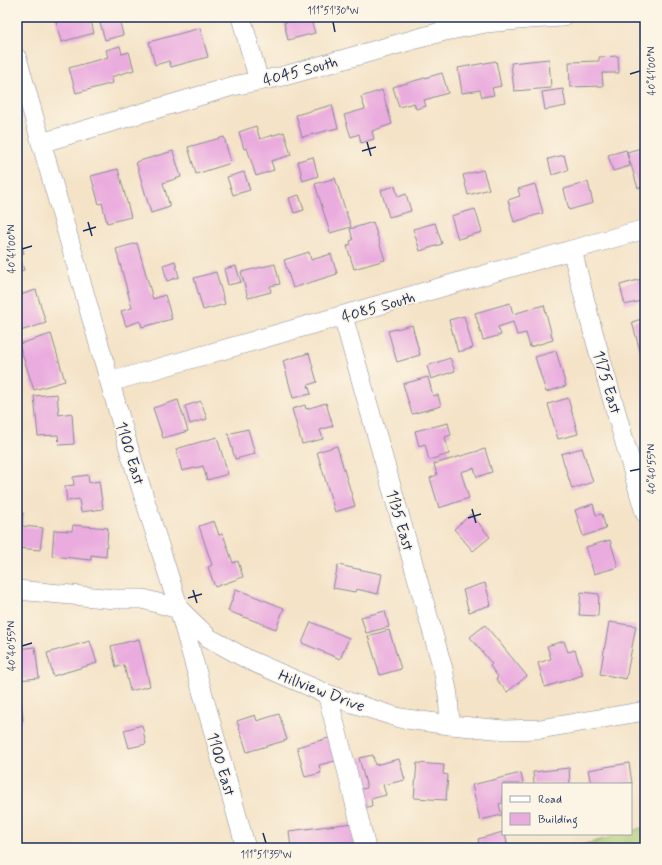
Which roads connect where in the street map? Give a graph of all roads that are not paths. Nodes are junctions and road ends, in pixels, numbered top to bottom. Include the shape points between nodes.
1 (241, 17) edge
2 (562, 17) edge
3 (17, 58) edge
4 (259, 81) junction
5 (41, 143) junction
6 (645, 229) edge
7 (572, 250) junction
8 (343, 316) junction
9 (110, 382) junction
10 (645, 513) edge
11 (17, 590) edge
12 (179, 609) junction
13 (327, 694) junction
14 (645, 711) edge
15 (450, 725) junction
16 (246, 848) edge
17 (366, 848) edge

1 - 4 street
2 - 4 street, 4045 South via 486,23 441,32
3 - 5 street, 1100 East
4 - 5 street, 4045 South via 233,86
5 - 9 street, 1100 East
6 - 7 street, 4085 South
7 - 8 street, 4085 South
7 - 10 street, 1175 East
8 - 9 street, 4085 South
8 - 15 street, 1135 East via 443,669
9 - 12 street, 1100 East
11 - 12 street, Hillview Drive via 143,599
12 - 13 street, Hillview Drive via 209,638 249,660
12 - 16 street, 1100 East
13 - 15 street, Hillview Drive via 400,718
13 - 17 street
14 - 15 street, Hillview Drive via 540,729 505,730

